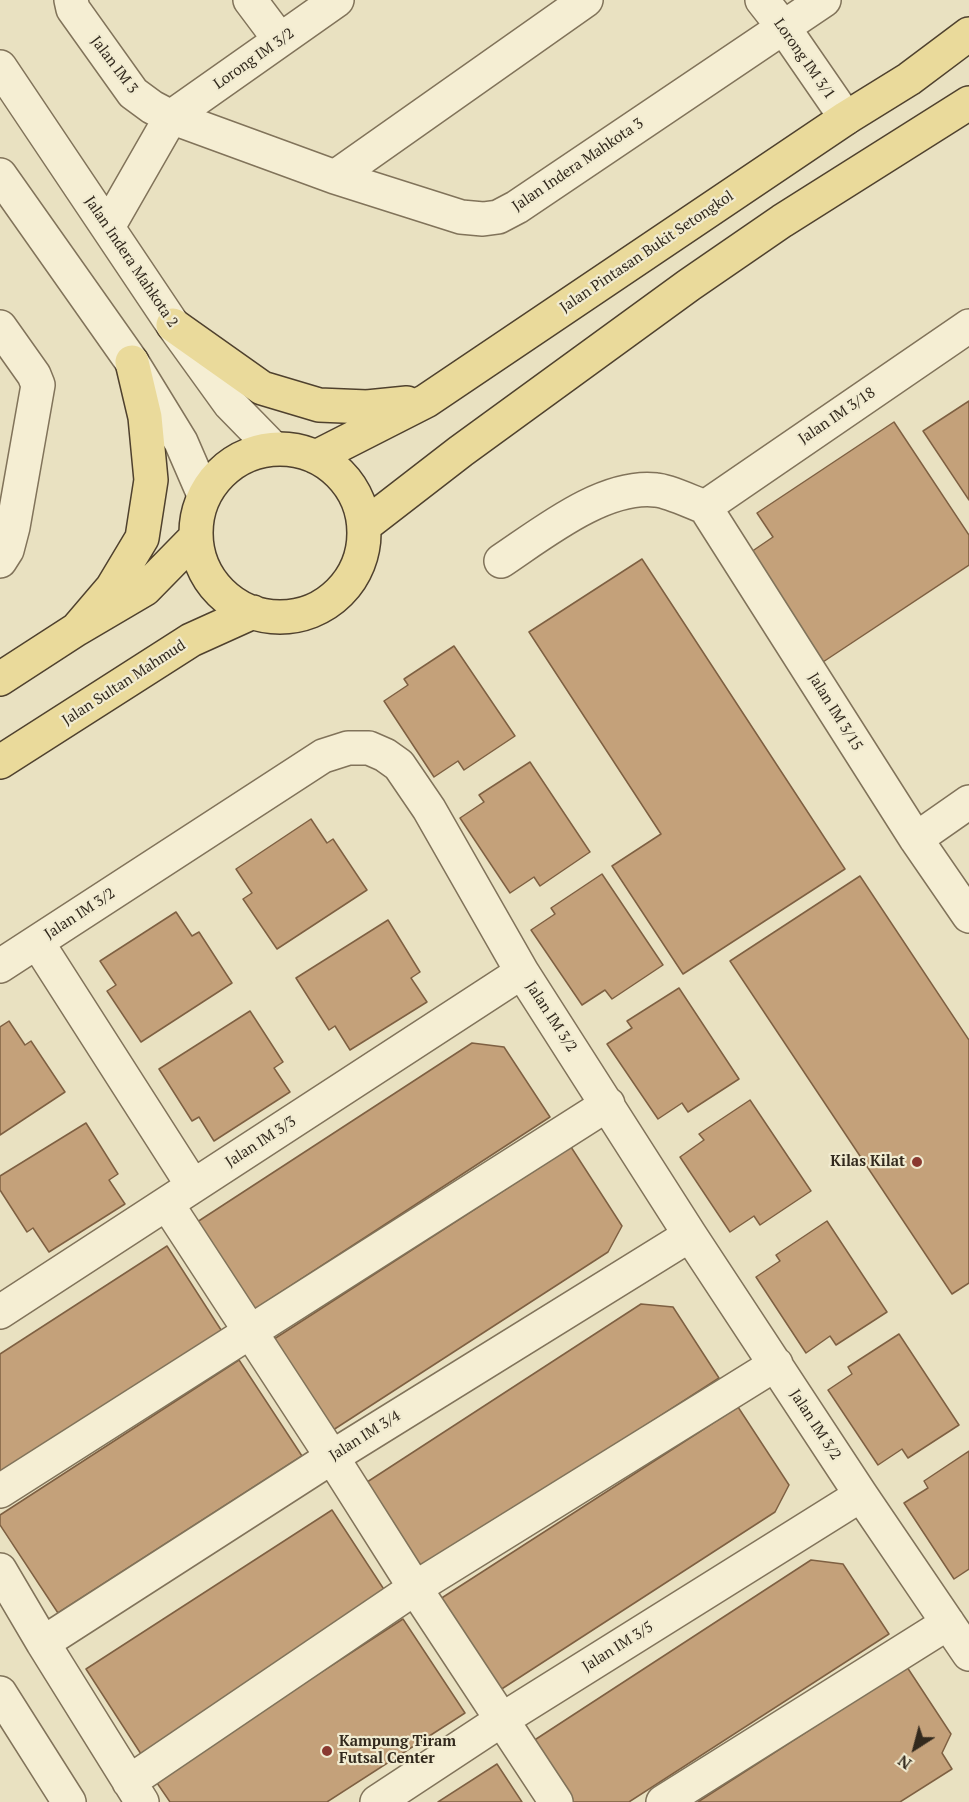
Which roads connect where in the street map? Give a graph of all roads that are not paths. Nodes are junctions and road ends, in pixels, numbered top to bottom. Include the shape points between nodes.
1 (71, 0) edge
2 (250, 0) edge
3 (337, 0) edge
4 (586, 0) edge
5 (762, 0) edge
6 (824, 0) edge
7 (784, 28) junction
8 (969, 34) edge
9 (280, 40) junction
10 (0, 67) edge
11 (969, 103) edge
12 (171, 117) junction
13 (846, 118) junction
14 (0, 175) edge
15 (335, 177) junction
16 (108, 227) junction
17 (173, 325) junction
18 (969, 326) edge
19 (0, 327) edge
20 (132, 362) junction
21 (426, 401) junction
22 (273, 448) junction
23 (316, 457) junction
24 (204, 495) junction
25 (705, 507) junction
26 (364, 526) junction
27 (195, 538) junction
28 (0, 561) edge
29 (501, 561) dead end
30 (253, 612) junction
31 (77, 629) junction
32 (0, 679) edge
33 (0, 762) edge
34 (969, 802) edge
35 (916, 839) junction
36 (969, 916) edge
37 (37, 942) junction
38 (0, 966) edge
39 (522, 972) junction
40 (608, 1104) junction
41 (194, 1186) junction
42 (167, 1204) junction
43 (690, 1235) junction
44 (0, 1312) edge
45 (250, 1333) junction
46 (776, 1364) junction
47 (332, 1457) junction
48 (0, 1491) edge
49 (861, 1495) junction
50 (0, 1570) edge
51 (415, 1588) junction
52 (948, 1623) junction
53 (43, 1643) junction
54 (969, 1654) edge
55 (0, 1693) edge
56 (503, 1719) junction
57 (136, 1792) edge
58 (69, 1802) edge
59 (377, 1802) edge
60 (556, 1802) edge
61 (663, 1802) edge

1 - 12 street, Jalan IM 3 via 73,9 133,93
2 - 9 street
3 - 9 street, Lorong IM 3/2
4 - 15 street
5 - 7 street, Lorong IM 3/1
6 - 7 street, Jalan Indera Mahkota 3
7 - 13 street, Lorong IM 3/1
7 - 15 street, Jalan Indera Mahkota 3 via 498,217 461,217
8 - 13 main road, Jalan Pintasan Bukit Setongkol via 909,79
9 - 12 street, Lorong IM 3/2
10 - 16 street, Jalan Indera Mahkota 2
11 - 26 main road via 792,214 461,451
12 - 15 street, Jalan Indera Mahkota 3
12 - 16 street
13 - 21 main road, Jalan Pintasan Bukit Setongkol
14 - 20 street
16 - 17 street, Jalan Indera Mahkota 2
17 - 21 main road via 262,388 319,405 367,407
17 - 22 street, Jalan Indera Mahkota 2 via 230,404
18 - 25 street, Jalan IM 3/18
19 - 28 street via 38,385 14,527
20 - 24 street via 181,442
20 - 31 main road via 145,417 151,480 142,538 112,588
21 - 23 main road, Jalan Pintasan Bukit Setongkol
22 - 23 main road
22 - 24 main road via 245,456 229,466
23 - 26 main road via 340,474 356,497
24 - 27 main road
25 - 29 street via 657,490 628,492 591,504
25 - 35 street, Jalan IM 3/15
26 - 30 main road via 362,553 351,579 332,600 308,613 280,617
27 - 30 main road via 201,562 213,584 231,601
27 - 31 main road via 145,589
30 - 33 main road, Jalan Sultan Mahmud via 191,640
31 - 32 main road
34 - 35 street
35 - 36 street, Jalan IM 3/15
37 - 38 street, Jalan IM 3/2
37 - 39 street, Jalan IM 3/2 via 323,756 348,748 369,748 399,765 429,809
37 - 41 street
39 - 40 street, Jalan IM 3/2
39 - 41 street, Jalan IM 3/3
40 - 43 street, Jalan IM 3/2
40 - 45 street
41 - 42 street, Jalan IM 3/3
42 - 44 street, Jalan IM 3/3
42 - 45 street
43 - 46 street, Jalan IM 3/2
43 - 47 street, Jalan IM 3/4
45 - 47 street
45 - 48 street
46 - 49 street, Jalan IM 3/2
46 - 51 street
47 - 51 street
47 - 53 street, Jalan IM 3/4
49 - 52 street, Jalan IM 3/2
49 - 56 street, Jalan IM 3/5
50 - 53 street
51 - 56 street
51 - 57 street
52 - 54 street, Jalan IM 3/2
52 - 61 street
53 - 57 street
55 - 58 street
56 - 59 street, Jalan IM 3/5
56 - 60 street

